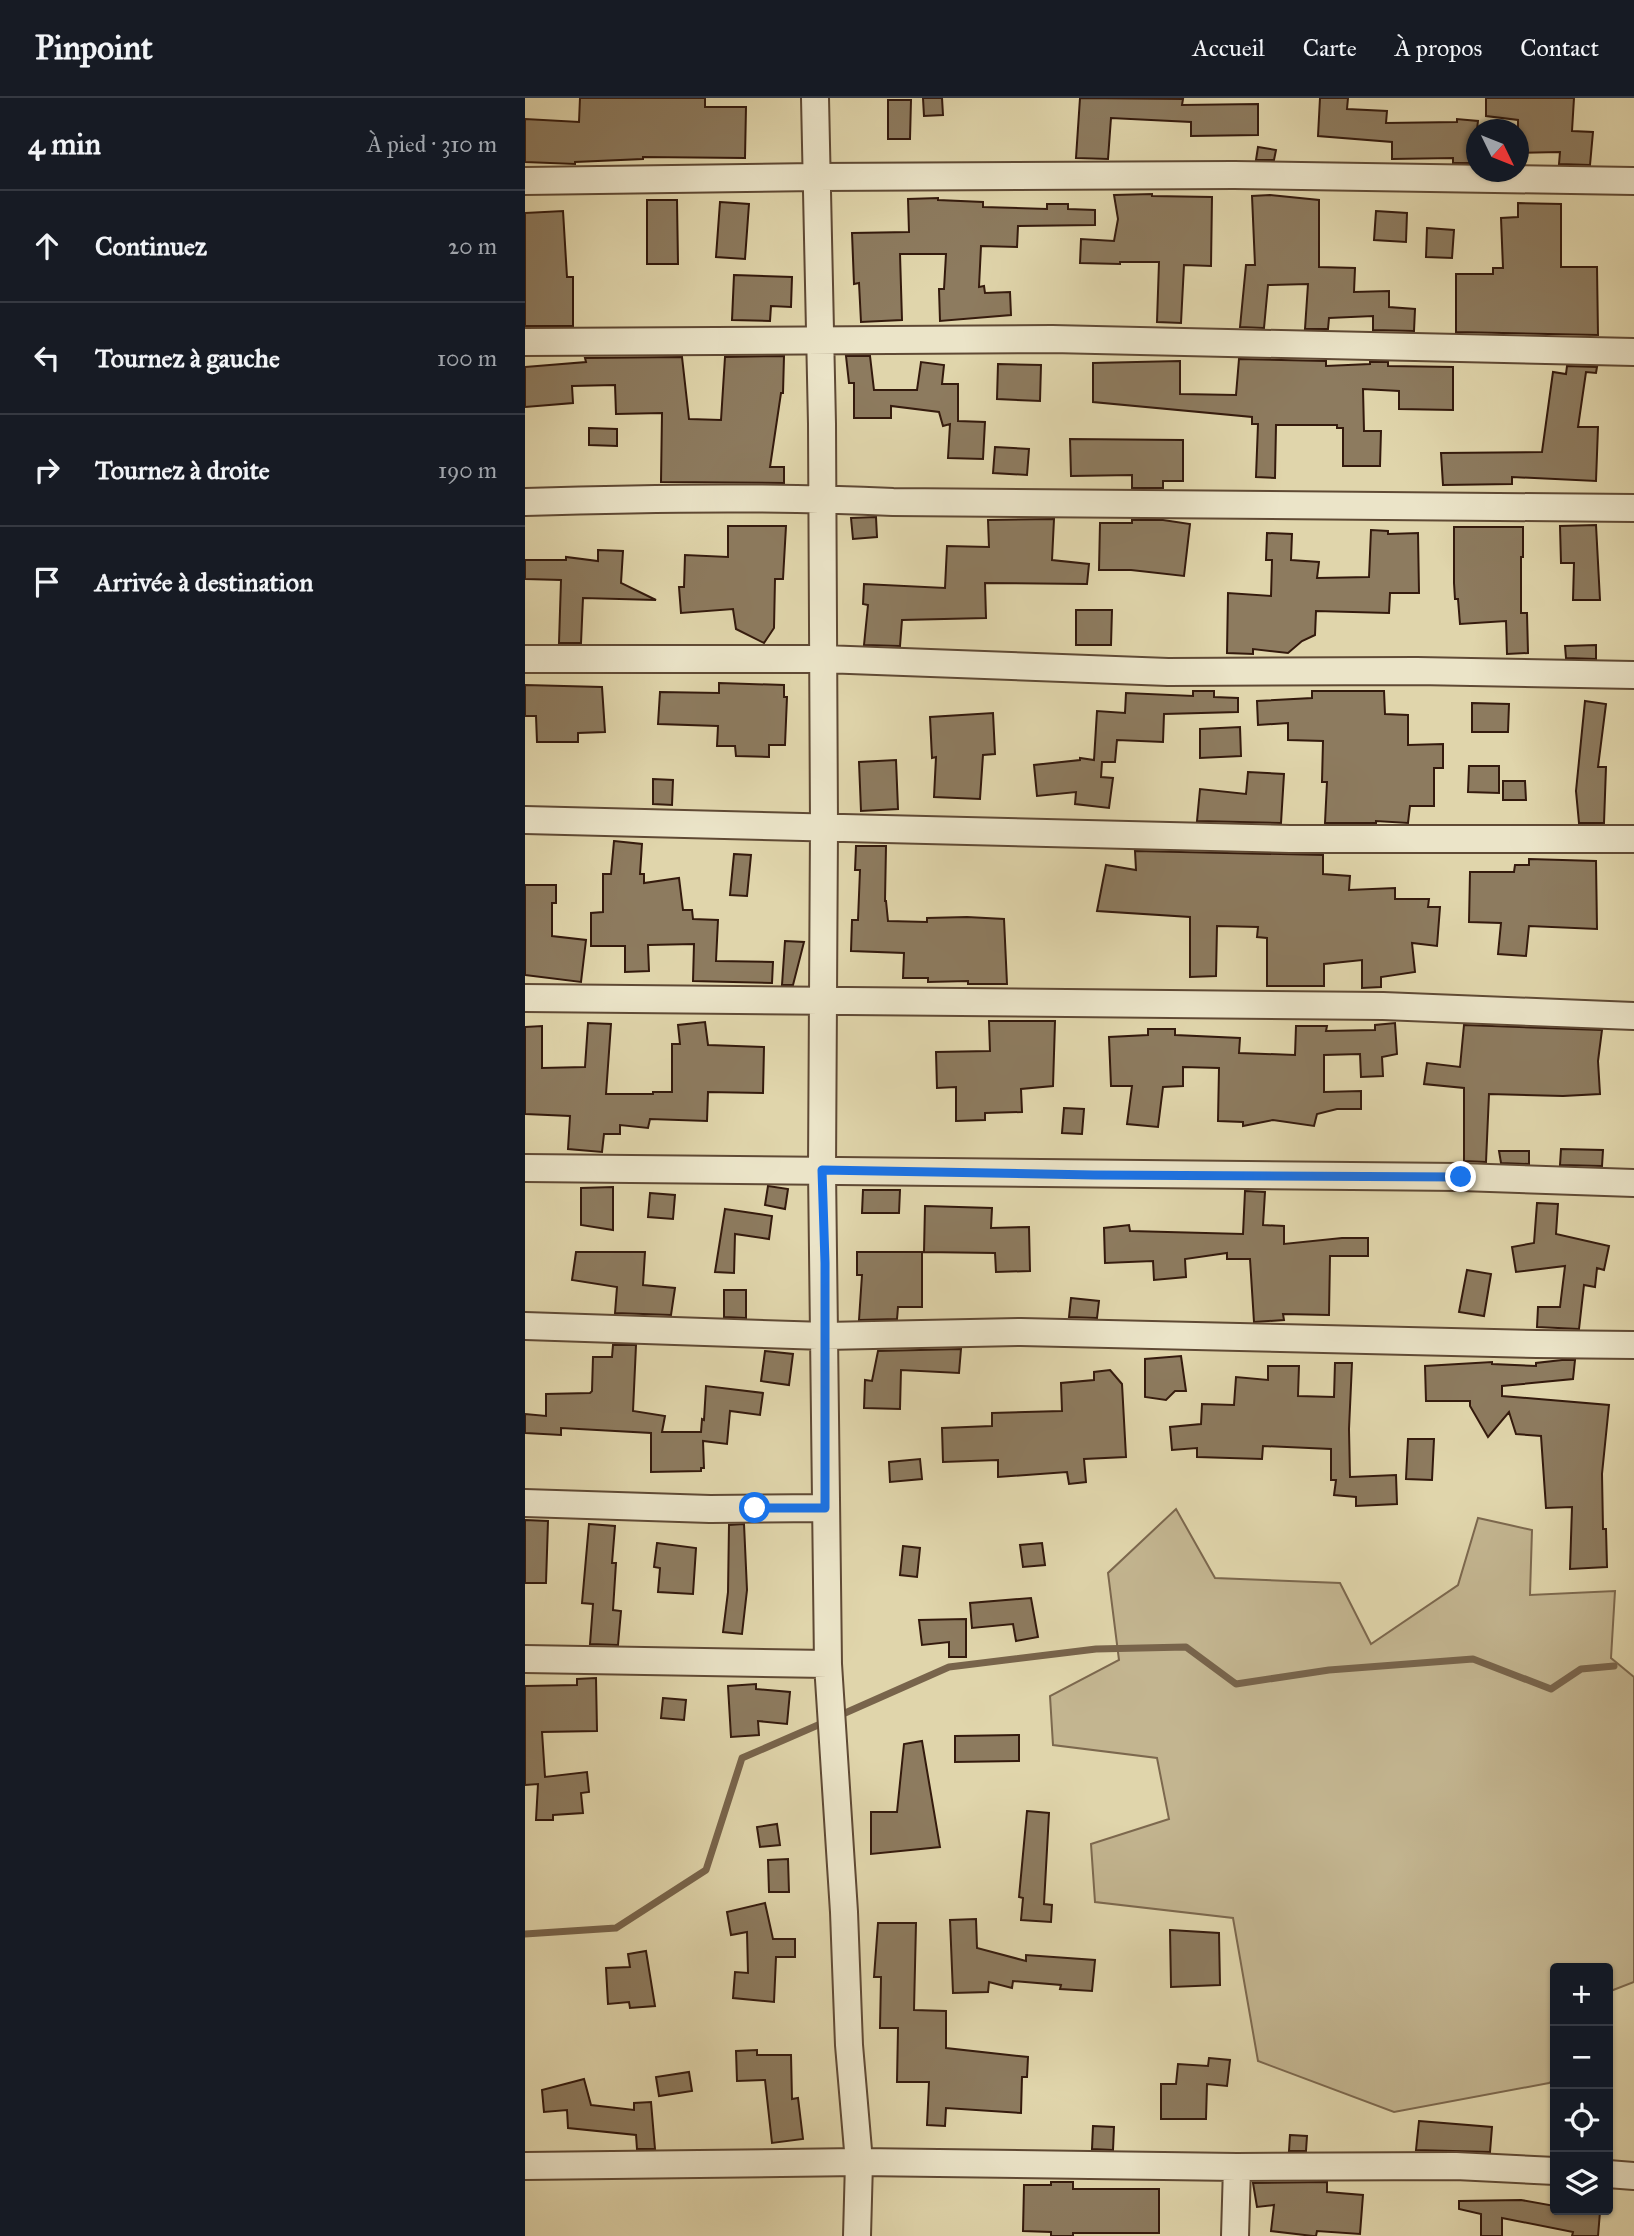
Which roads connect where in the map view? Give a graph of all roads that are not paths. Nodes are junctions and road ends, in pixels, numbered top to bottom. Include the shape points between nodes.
1 (815, 98) edge
2 (816, 177) junction
3 (525, 181) edge
4 (1634, 181) edge
5 (820, 341) junction
6 (525, 342) edge
7 (1634, 352) edge
8 (823, 498) junction
9 (525, 502) edge
10 (1634, 508) edge
11 (525, 659) edge
12 (823, 659) junction
13 (1634, 675) edge
14 (525, 820) edge
15 (824, 827) junction
16 (1634, 839) edge
17 (525, 998) edge
18 (822, 1000) junction
19 (1634, 1016) edge
20 (525, 1168) edge
21 (822, 1170) junction
22 (1634, 1184) edge
23 (525, 1326) edge
24 (825, 1336) junction
25 (1634, 1345) edge
26 (525, 1503) edge
27 (825, 1508) junction
28 (525, 1659) edge
29 (828, 1664) junction
30 (859, 2162) junction
31 (525, 2166) edge
32 (1237, 2167) junction
33 (1550, 2171) edge
34 (1613, 2174) edge
35 (1634, 2176) edge
36 (857, 2236) edge
37 (1235, 2236) edge

1 - 2 street
2 - 3 street
2 - 4 street
2 - 5 street
5 - 6 street
5 - 7 street via 1052,339
5 - 8 street
8 - 9 street
8 - 10 street
8 - 12 street
11 - 12 street
12 - 13 street via 1168,672
12 - 15 street
14 - 15 street
15 - 16 street via 1290,839
15 - 18 street
17 - 18 street
18 - 19 street via 1383,1006
18 - 21 street
20 - 21 street
21 - 22 street via 1461,1177
21 - 24 street
23 - 24 street
24 - 25 street via 1021,1332
24 - 27 street
26 - 27 street
27 - 29 street
28 - 29 street
29 - 30 street
30 - 31 street
30 - 32 street
30 - 36 street
32 - 33 street via 1456,2166
32 - 37 street
34 - 35 street

